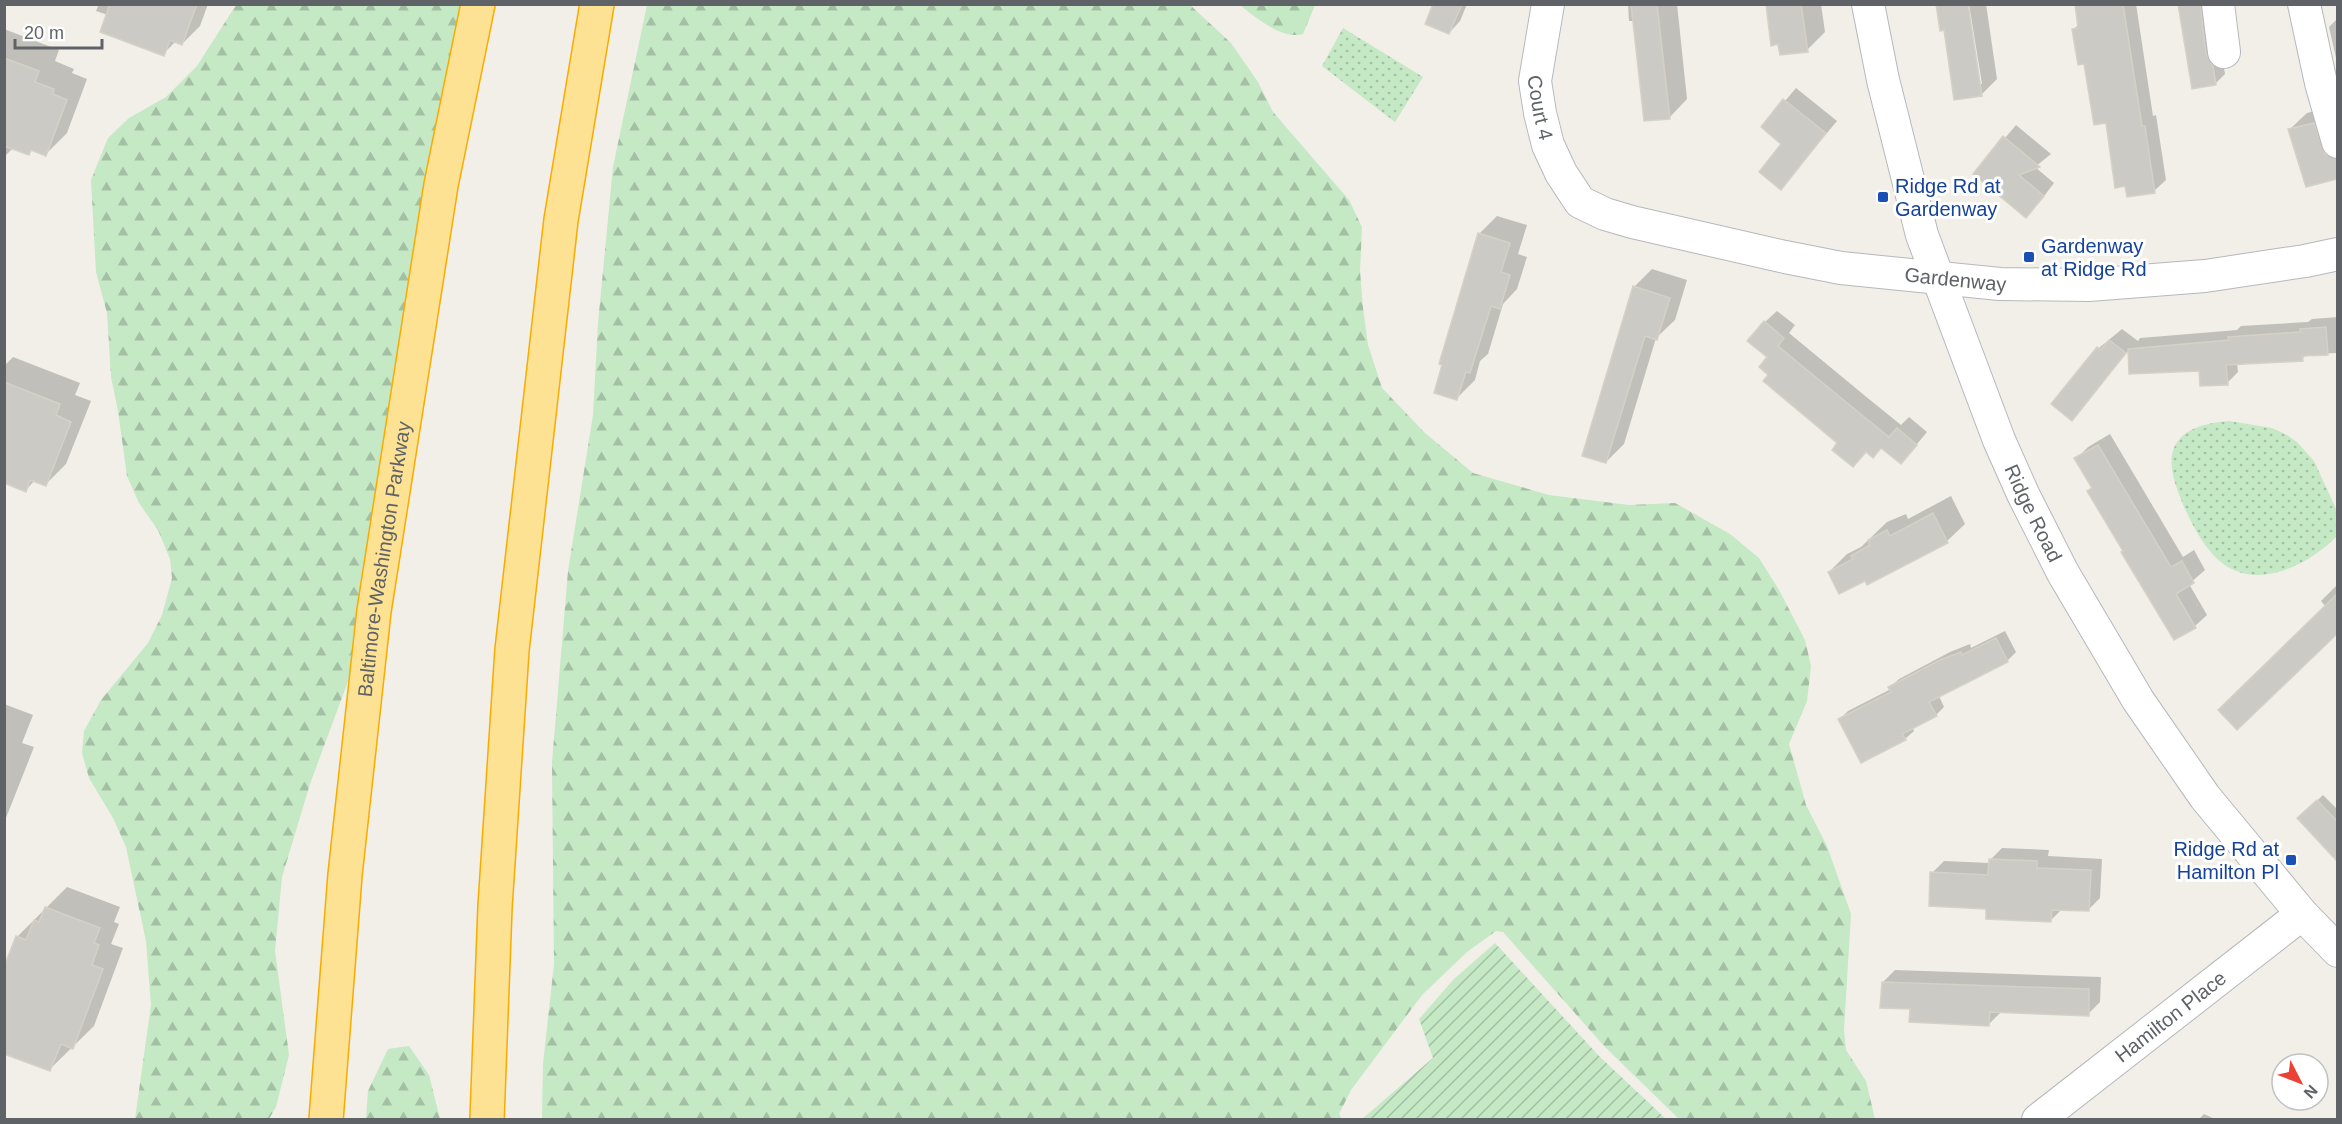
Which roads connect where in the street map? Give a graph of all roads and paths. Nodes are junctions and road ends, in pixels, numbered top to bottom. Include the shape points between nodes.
1 (478, 4) edge
2 (597, 4) edge
3 (1548, 4) edge
4 (1868, 4) edge
5 (2218, 4) edge
6 (2304, 4) edge
7 (2224, 52) dead end
8 (2337, 142) edge
9 (1580, 202) joint
10 (2337, 254) edge
11 (1936, 277) junction
12 (2302, 914) junction
13 (2337, 951) edge
14 (326, 1119) edge
15 (487, 1119) edge
16 (2038, 1119) edge

1 - 14 highway, Baltimore-Washington Parkway via 441,185 374,611 345,875
2 - 15 highway via 561,220 512,650 495,907
3 - 9 street, Court 4 via 1535,81 1540,113 1548,145
4 - 11 street, Ridge Road via 1883,80
5 - 7 street
6 - 8 street
9 - 11 street, Gardenway via 1632,222 1785,257 1852,269
10 - 11 street, Gardenway via 2228,274 2089,285 2000,284
11 - 12 street, Ridge Road via 1999,440 2063,573 2107,651 2205,797
12 - 13 street, Ridge Road
12 - 16 street, Hamilton Place

